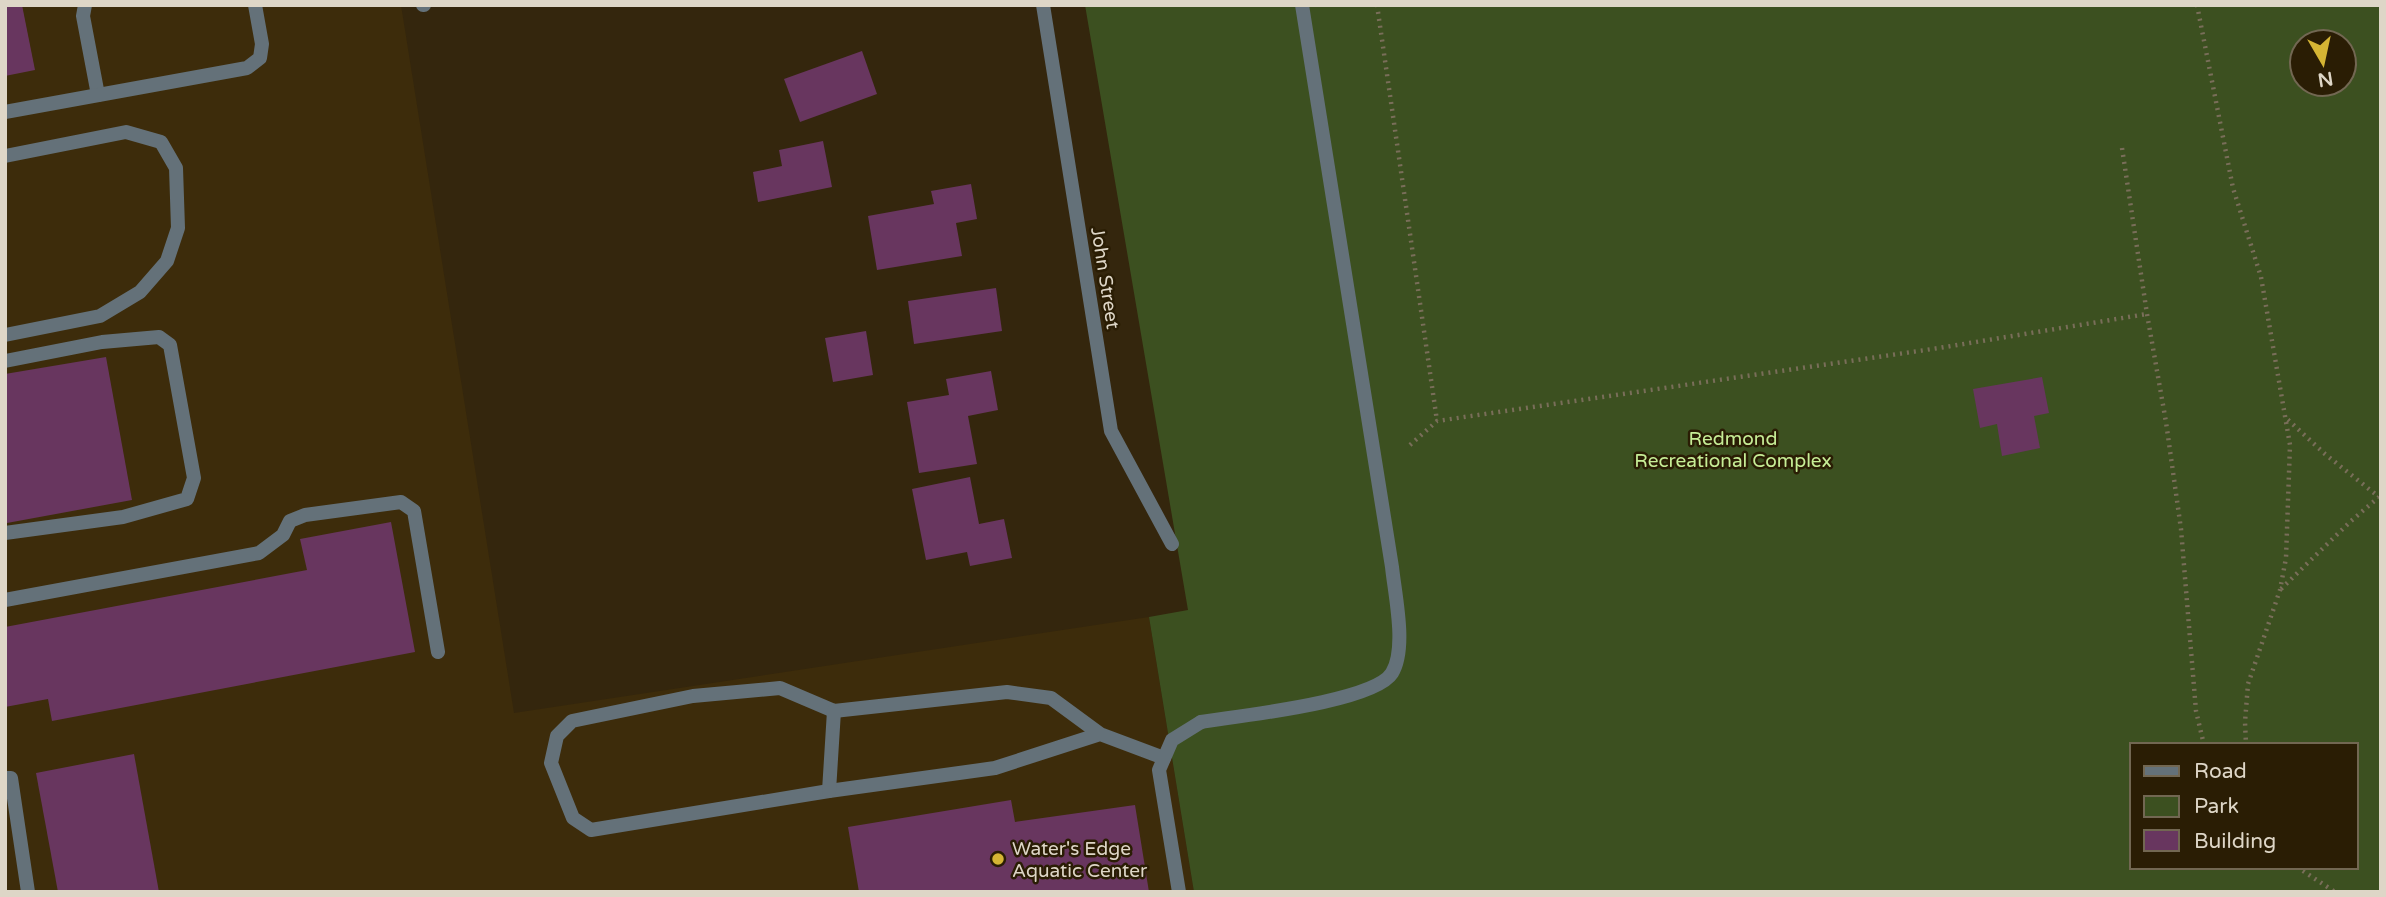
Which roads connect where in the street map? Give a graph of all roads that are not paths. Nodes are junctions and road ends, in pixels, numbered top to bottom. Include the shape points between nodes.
1 (85, 5) edge
2 (256, 5) edge
3 (1043, 5) edge
4 (1302, 5) edge
5 (98, 95) junction
6 (5, 112) edge
7 (5, 156) edge
8 (5, 335) edge
9 (5, 361) edge
10 (5, 533) edge
11 (1172, 544) dead end
12 (5, 600) edge
13 (438, 652) dead end
14 (834, 711) junction
15 (1100, 734) junction
16 (1164, 758) junction
17 (5, 778) edge
18 (829, 791) junction
19 (29, 892) edge
20 (1179, 892) edge

1 - 5 street via 83,16
2 - 5 street via 260,58 247,68
3 - 11 street, John Street via 1111,431
4 - 16 street via 1392,567 1400,645 1391,674 1378,685 1351,696 1201,722 1172,740
5 - 6 street
7 - 8 street via 126,132 161,142 176,168 178,228 167,261 140,292 100,316
9 - 10 street via 102,342 159,337 170,345 194,478 187,499 136,514
12 - 13 street via 258,553 283,535 290,521 305,515 401,502 414,511
14 - 15 street via 1007,692 1051,698
14 - 18 street
14 - 18 street via 780,688 693,695 572,721 557,736 551,763 573,818 591,830
15 - 16 street
15 - 18 street via 995,768
16 - 20 street via 1159,770
17 - 19 street via 11,778

